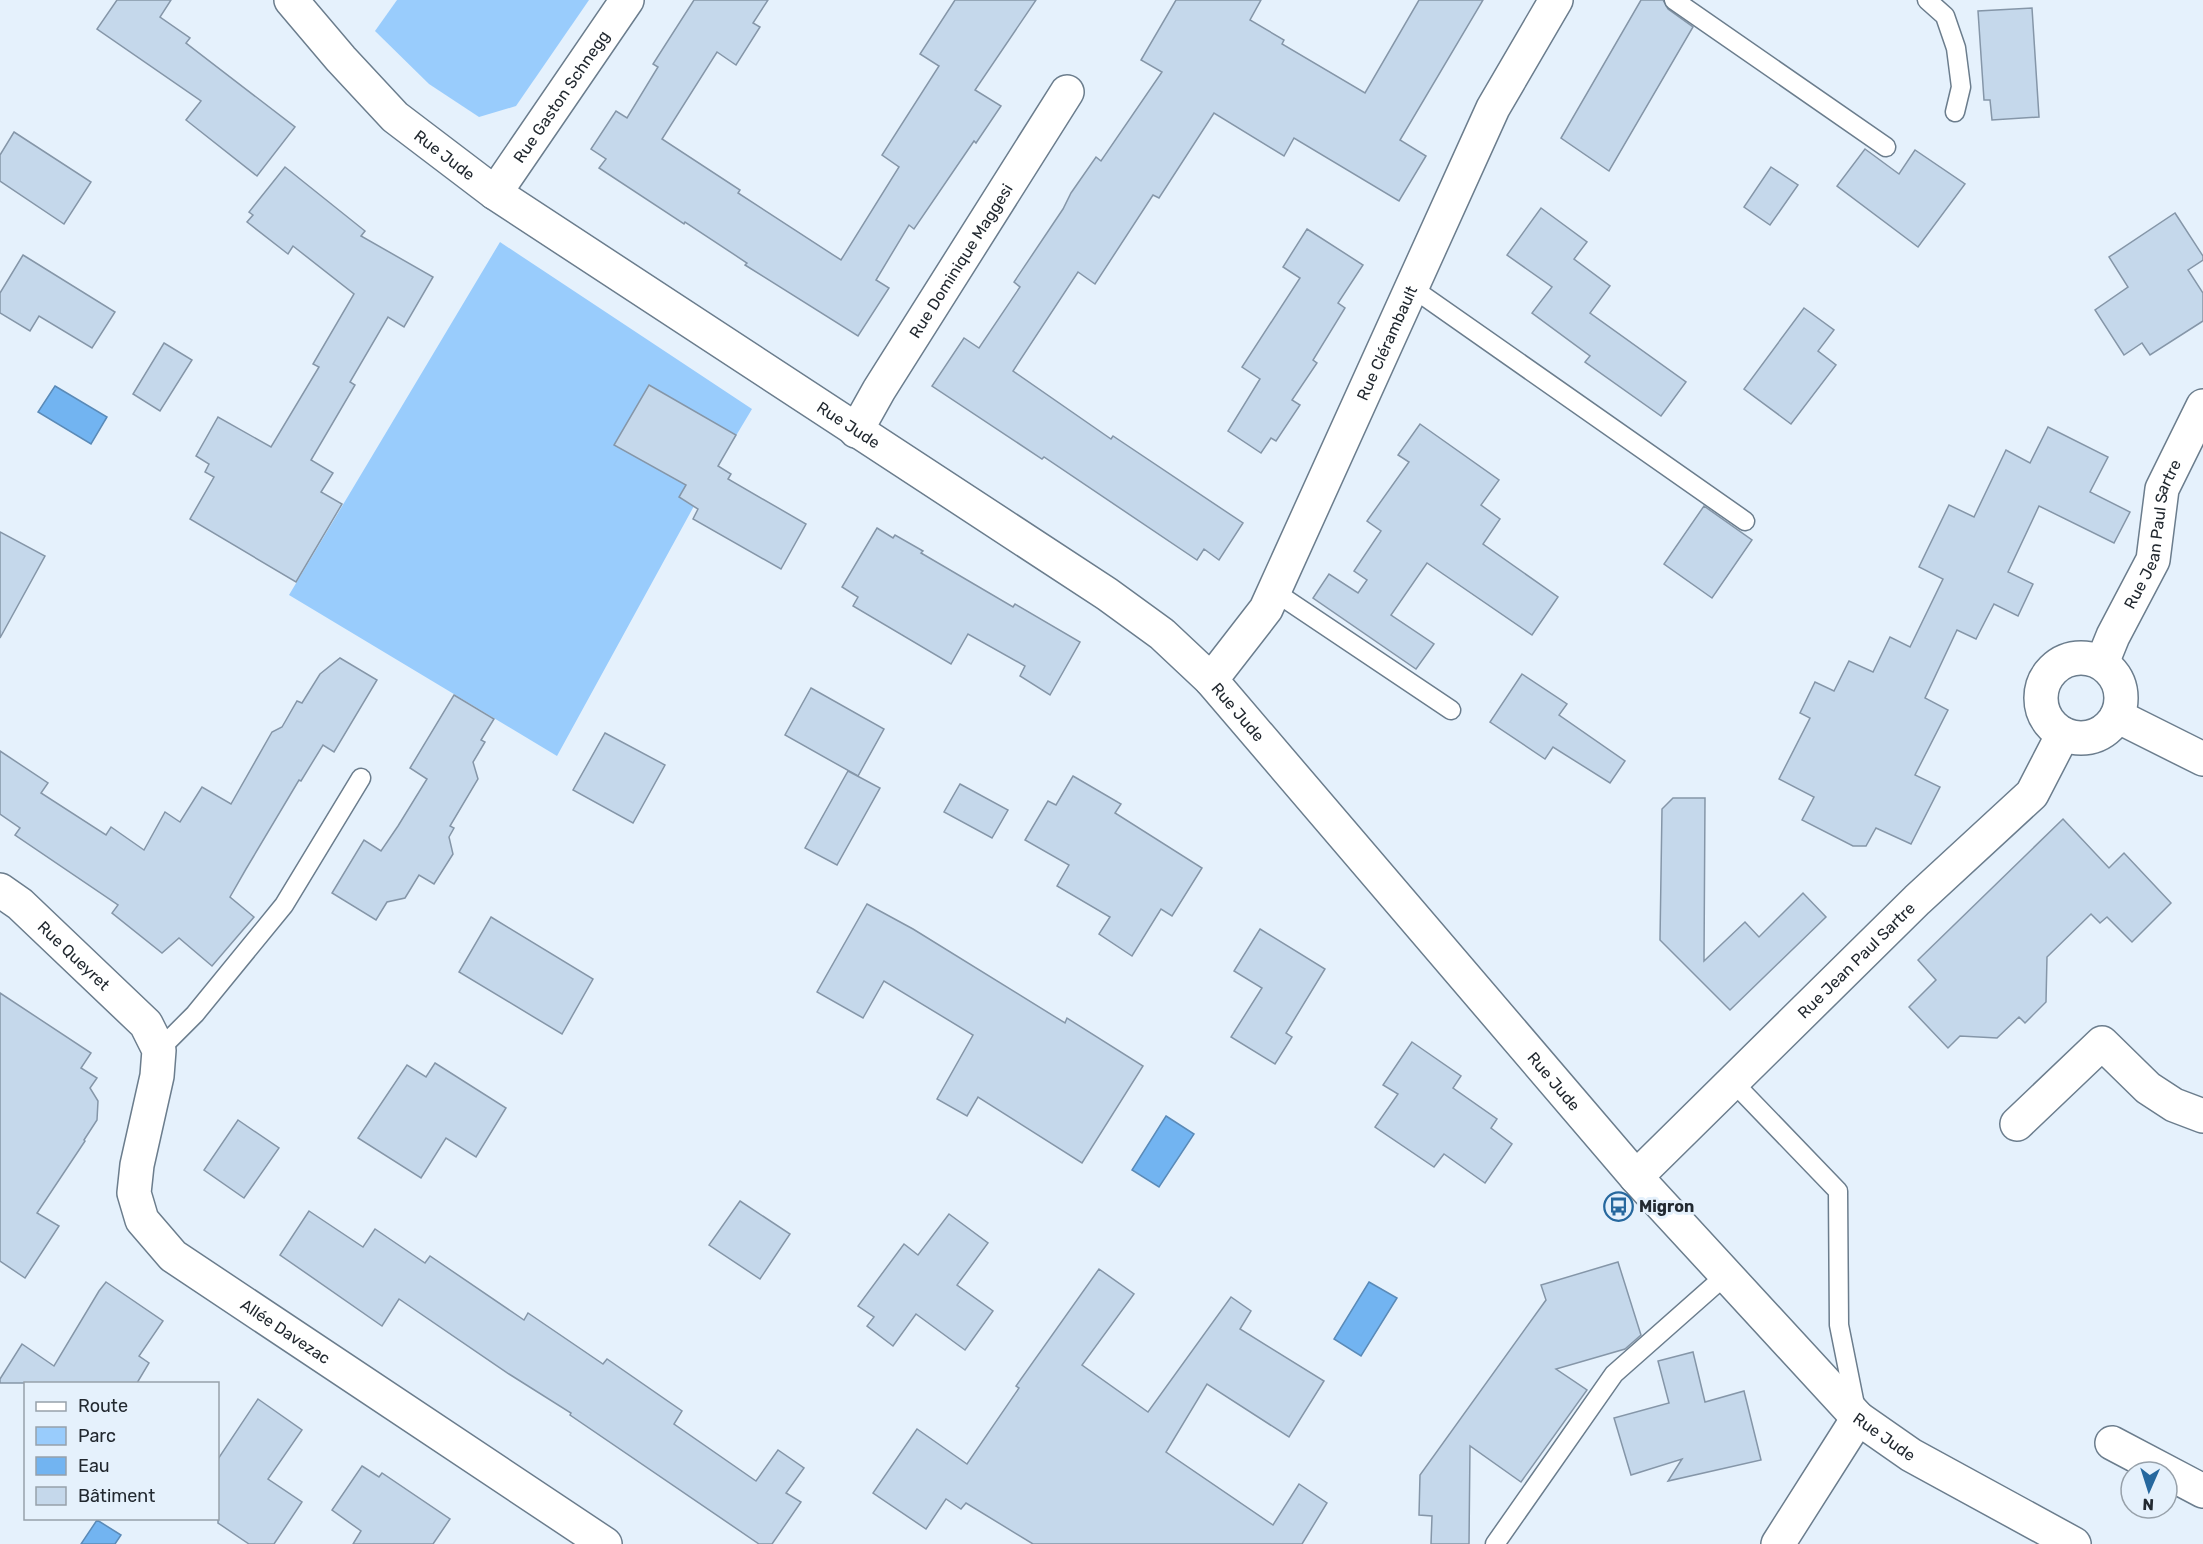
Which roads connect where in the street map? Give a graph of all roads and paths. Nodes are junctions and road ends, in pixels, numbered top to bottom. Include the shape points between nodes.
1 (291, 0) edge
2 (627, 0) edge
3 (1556, 0) edge
4 (1674, 0) edge
5 (1927, 0) edge
6 (1067, 92) dead end
7 (1956, 112) dead end
8 (1886, 147) dead end
9 (495, 193) junction
10 (1412, 287) junction
11 (2203, 406) edge
12 (856, 431) junction
13 (1745, 521) dead end
14 (1275, 592) junction
15 (2102, 663) junction
16 (1211, 680) junction
17 (1451, 710) dead end
18 (2117, 716) junction
19 (2064, 734) junction
20 (2203, 759) edge
21 (361, 778) dead end
22 (0, 890) edge
23 (153, 1037) junction
24 (1732, 1081) junction
25 (2203, 1116) edge
26 (2017, 1124) dead end
27 (1636, 1177) junction
28 (1726, 1275) junction
29 (1858, 1418) junction
30 (2112, 1443) dead end
31 (2203, 1491) edge
32 (605, 1544) edge
33 (1495, 1544) edge
34 (1778, 1544) edge
35 (2074, 1544) edge

1 - 9 street, Rue Jude via 394,117
2 - 9 street, Rue Gaston Schnegg
3 - 10 street, Rue Clérambault via 1493,108
4 - 8 lane
5 - 7 lane via 1945,16 1956,48 1961,87
6 - 12 street, Rue Dominique Maggesi
9 - 12 street, Rue Jude
10 - 13 lane
10 - 14 street, Rue Clérambault
11 - 15 street, Rue Jean Paul Sartre via 2162,489 2154,560
12 - 16 street, Rue Jude via 1107,594 1162,634
14 - 16 street, Rue Clérambault
14 - 17 lane
15 - 18 street via 2118,681 2121,704
15 - 19 street via 2071,660 2054,668 2046,679 2042,691 2045,716
16 - 27 street, Rue Jude
18 - 19 street via 2100,734 2075,738
18 - 20 street
19 - 24 street, Rue Jean Paul Sartre via 2032,794
21 - 23 lane via 284,905 195,1014
22 - 23 street, Rue Queyret via 20,904
23 - 32 street, Allée Davezac via 156,1076 134,1192 142,1220 173,1256
24 - 27 street, Rue Jean Paul Sartre
24 - 29 lane via 1838,1191 1839,1325
25 - 26 street via 2174,1105 2148,1088 2102,1043
27 - 28 street, Rue Jude
28 - 29 street, Rue Jude
28 - 33 lane via 1614,1374
29 - 34 street
29 - 35 street, Rue Jude via 1911,1455
30 - 31 street

